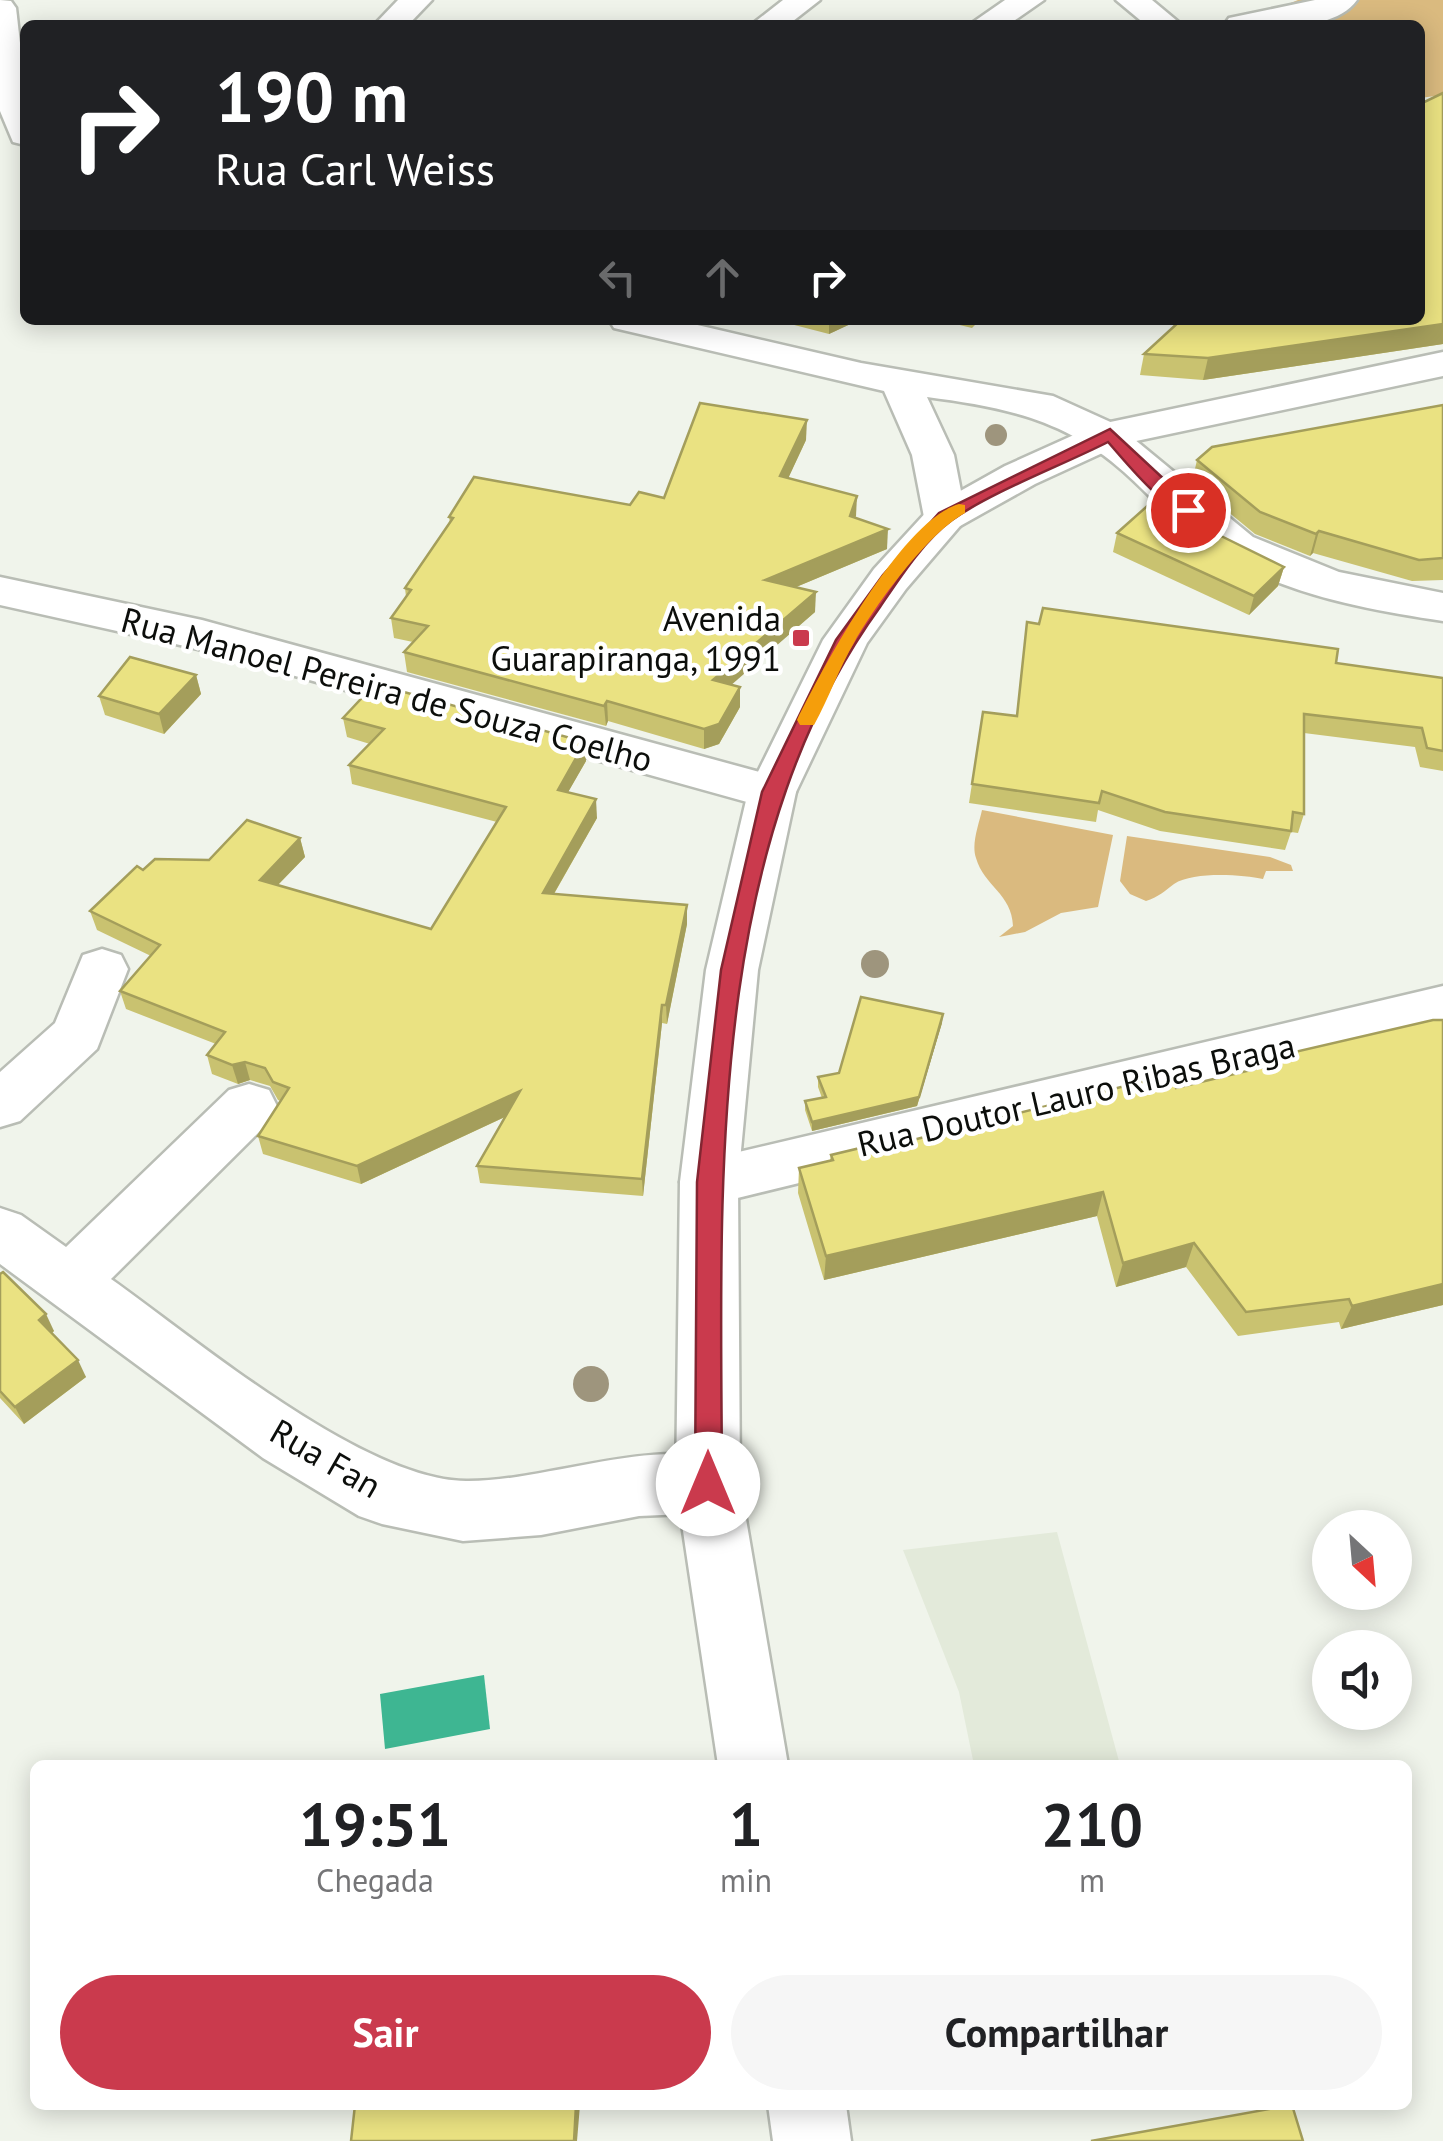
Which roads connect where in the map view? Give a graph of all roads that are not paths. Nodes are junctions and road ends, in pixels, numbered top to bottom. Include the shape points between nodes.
1 (416, 0) edge
2 (1028, 0) edge
3 (1132, 0) edge
4 (1341, 0) edge
5 (0, 8) edge
6 (395, 20) edge
7 (994, 20) edge
8 (1159, 20) edge
9 (1272, 20) edge
10 (20, 120) edge
11 (649, 325) edge
12 (744, 325) edge
13 (1443, 364) edge
14 (839, 370) junction
15 (900, 382) junction
16 (1110, 434) junction
17 (945, 517) junction
18 (0, 591) edge
19 (1443, 607) edge
20 (772, 792) junction
21 (102, 969) dead end
22 (1443, 1006) edge
23 (0, 1105) edge
24 (248, 1106) dead end
25 (709, 1182) junction
26 (0, 1232) edge
27 (69, 1282) junction
28 (708, 1484) junction
29 (752, 1760) edge
30 (808, 2110) edge
31 (812, 2141) edge

1 - 6 street
2 - 7 street
3 - 8 street
4 - 9 street via 1311,14
5 - 10 street via 4,74
11 - 14 street
12 - 14 street
13 - 16 street
14 - 15 street
15 - 16 street via 1031,403
15 - 17 street via 933,455
16 - 17 street
16 - 19 street via 1158,486 1218,535 1300,574 1378,598
17 - 20 street via 846,640
18 - 20 street, Rua Manoel Pereira de Souza Coelho via 202,635
20 - 25 street via 732,970
21 - 23 street via 78,1034
22 - 25 street, Rua Doutor Lauro Ribas Braga
24 - 27 street
25 - 28 street
26 - 27 street, Rua Fan
27 - 28 street, Rua Fan via 285,1438 382,1495 464,1511
28 - 29 street
30 - 31 street

